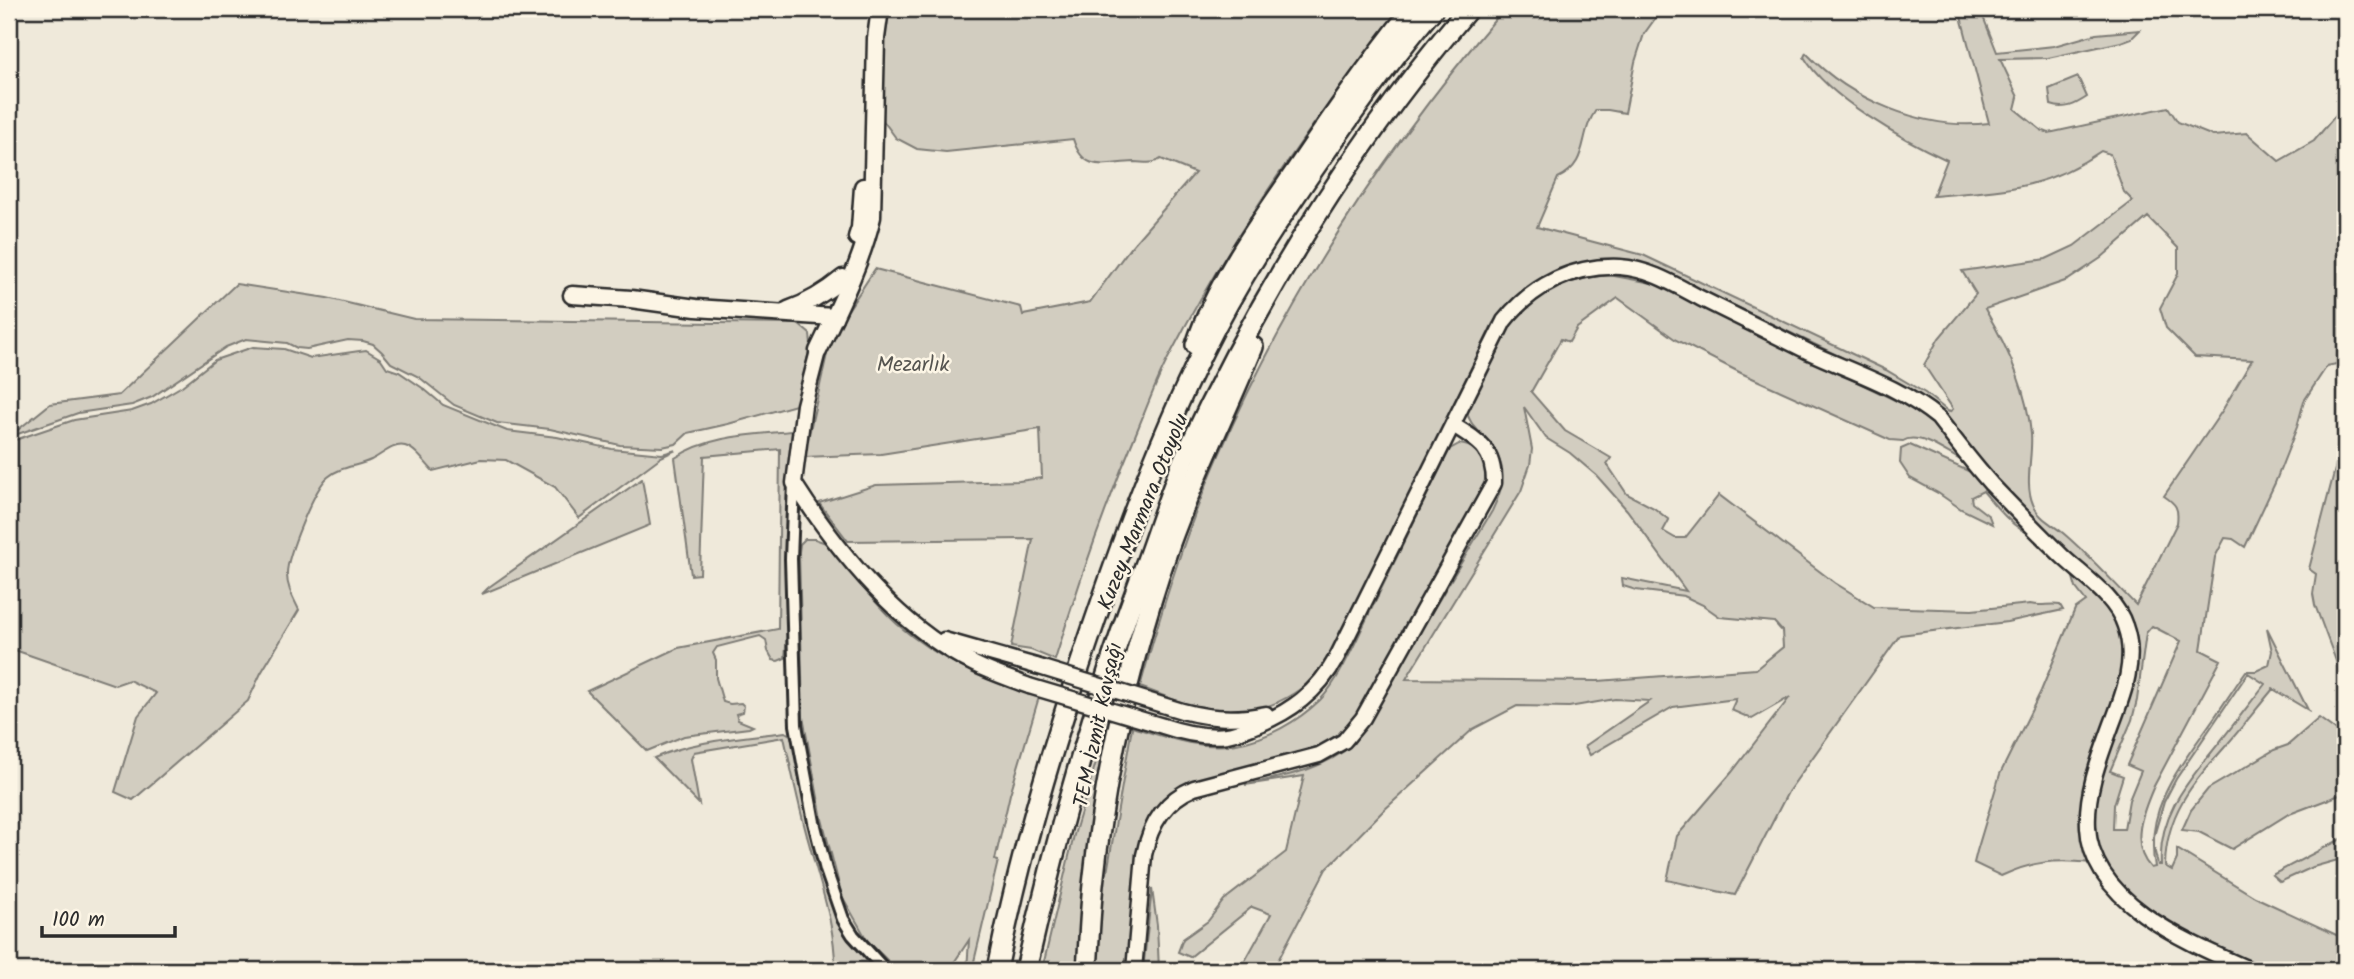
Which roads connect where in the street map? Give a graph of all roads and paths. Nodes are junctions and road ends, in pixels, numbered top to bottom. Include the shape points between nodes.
1 (870, 9) edge
2 (880, 9) edge
3 (1413, 9) edge
4 (1433, 9) edge
5 (1468, 9) edge
6 (1287, 264) junction
7 (843, 278) junction
8 (572, 295) dead end
9 (779, 312) junction
10 (828, 317) junction
11 (818, 351) junction
12 (1171, 420) junction
13 (1453, 425) junction
14 (794, 483) junction
15 (933, 637) junction
16 (1288, 710) junction
17 (886, 970) edge
18 (996, 970) edge
19 (1026, 970) edge
20 (1087, 970) edge
21 (1134, 970) edge
22 (2251, 970) edge

1 - 7 main road via 860,228
2 - 10 main road via 872,217 867,239
3 - 12 highway via 1348,93 1214,301
4 - 12 highway, Kuzey Marmara Otoyolu via 1295,195 1204,349
5 - 6 highway, Kuzey Marmara Otoyolu via 1377,127
6 - 19 highway, Kuzey Marmara Otoyolu via 1184,459 1135,591 1084,749
6 - 20 highway, TEM İzmit Kavşağı via 1171,540 1135,656 1098,843
7 - 9 main road via 801,306
7 - 10 main road
8 - 9 main road
9 - 10 main road
9 - 11 main road via 806,320
10 - 11 main road
11 - 14 street via 804,405
12 - 18 highway, Kuzey Marmara Otoyolu via 1108,583 1050,758
13 - 16 street via 1328,673
13 - 21 street via 1483,446 1493,464 1494,483 1363,718 1344,741 1319,755 1194,788 1163,811 1144,855
13 - 22 street via 1494,338 1517,305 1559,278 1606,267 1637,270 1665,280 1929,411 1990,482 2108,598 2125,625 2127,682 2098,761 2088,810 2096,861 2140,912
14 - 15 street via 869,582
14 - 17 street via 791,559 796,725 814,822 843,919
15 - 16 street, bridge via 1192,715 1249,718
15 - 16 street, bridge via 973,664 1029,686 1183,733 1229,735

